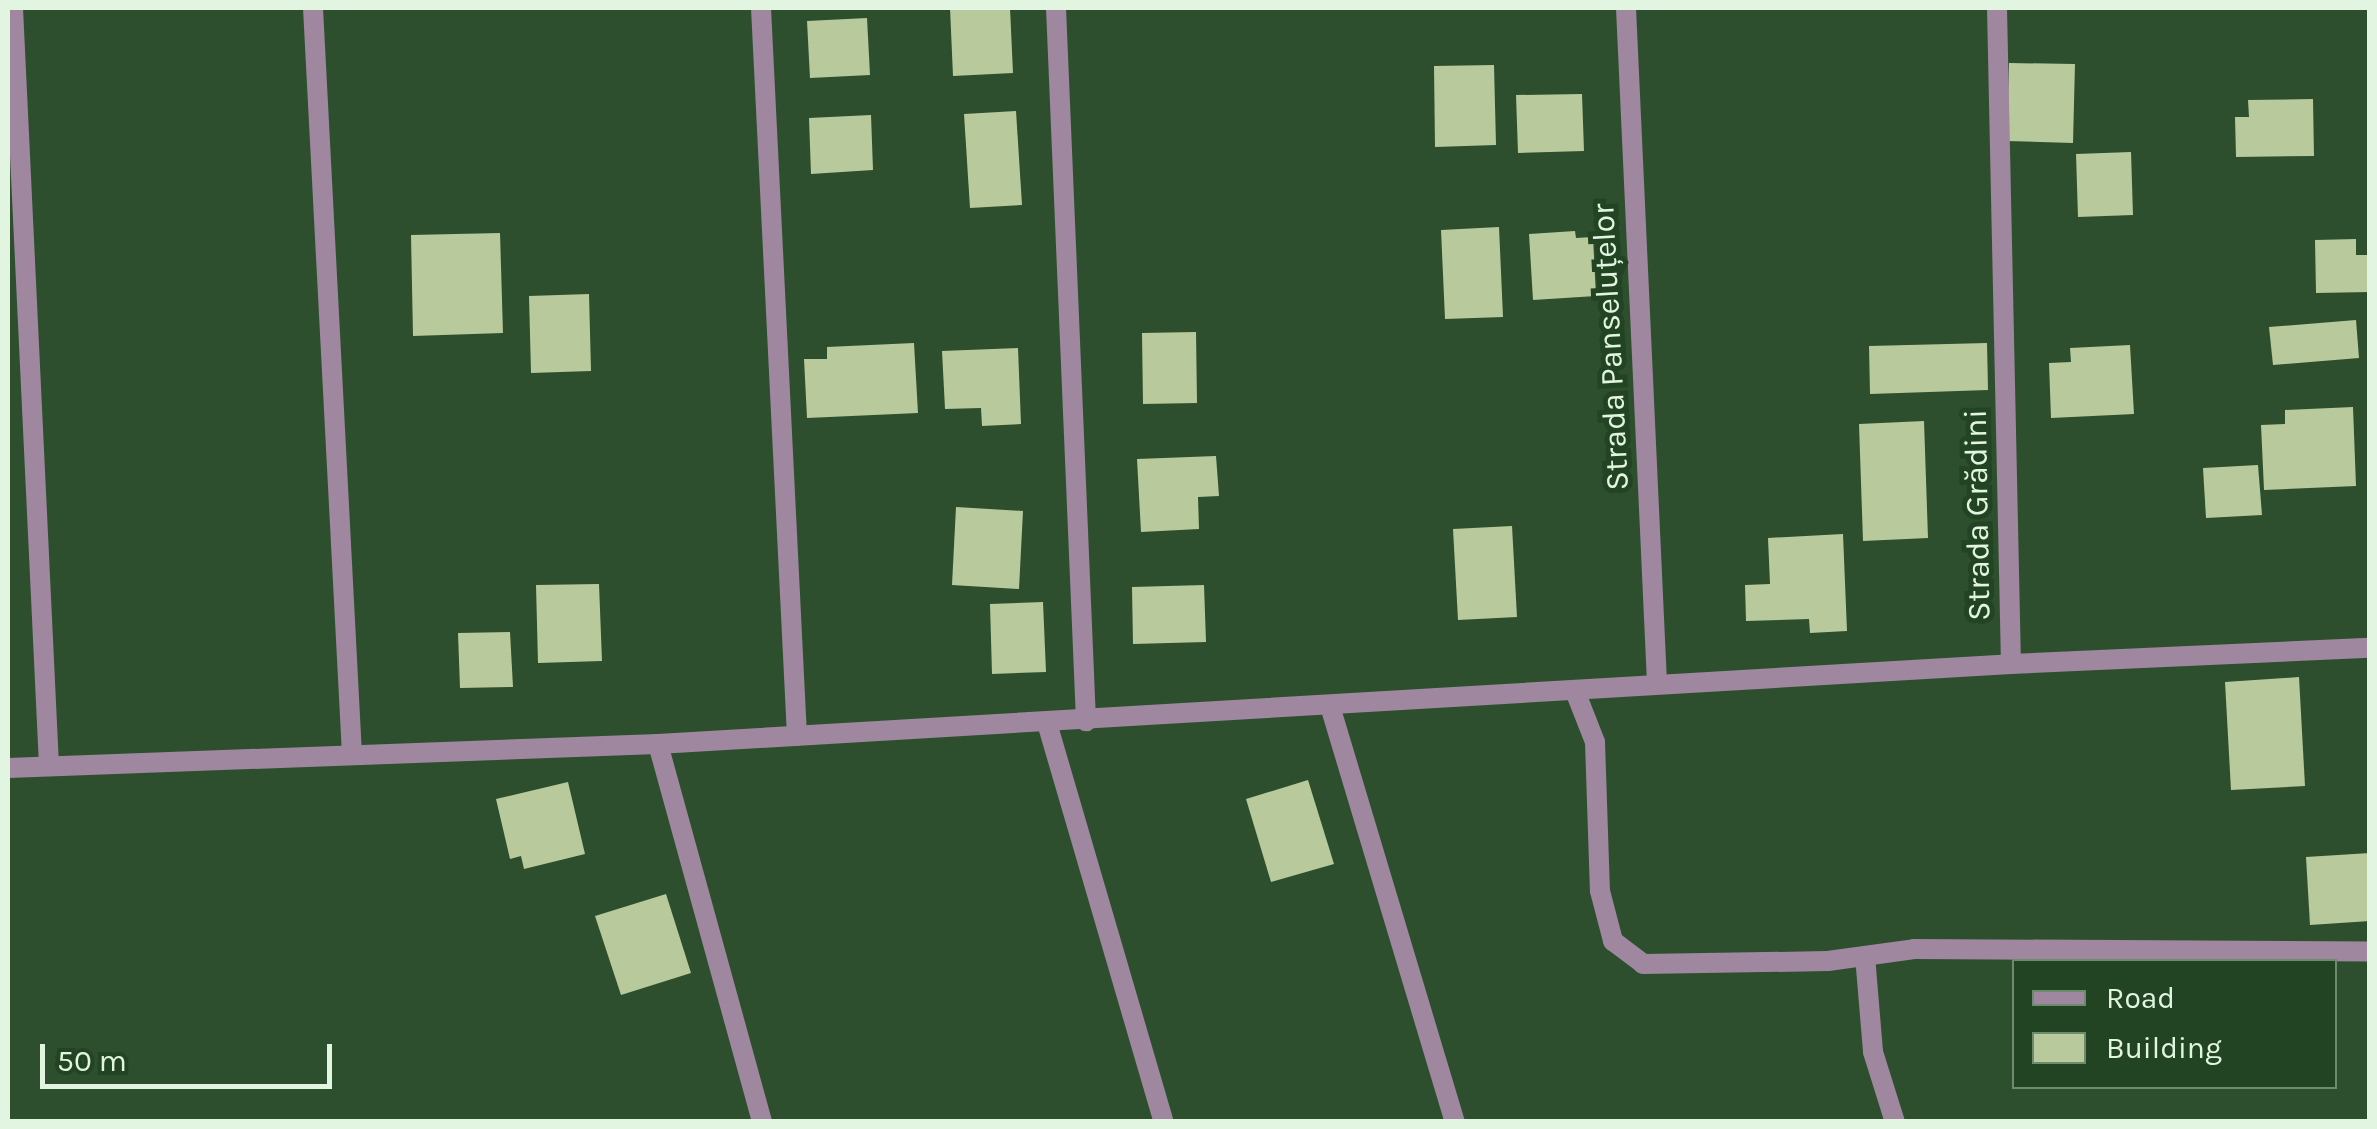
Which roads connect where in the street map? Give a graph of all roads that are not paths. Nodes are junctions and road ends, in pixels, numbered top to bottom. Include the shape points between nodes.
1 (13, 8) edge
2 (313, 8) edge
3 (761, 8) edge
4 (1056, 8) edge
5 (1626, 8) edge
6 (1997, 8) edge
7 (2370, 648) edge
8 (2012, 664) junction
9 (1656, 684) junction
10 (1575, 691) junction
11 (1330, 706) junction
12 (1086, 721) junction
13 (1047, 723) junction
14 (797, 736) junction
15 (658, 744) junction
16 (352, 755) junction
17 (49, 766) junction
18 (8, 768) edge
19 (2370, 950) edge
20 (1865, 956) junction
21 (762, 1122) edge
22 (1164, 1122) edge
23 (1454, 1122) edge
24 (1894, 1122) edge

1 - 17 street
2 - 16 street
3 - 14 street
4 - 12 street
5 - 9 street, Strada Panseluțelor
6 - 8 street, Strada Grădini
7 - 8 street, Strada Grădini
8 - 9 street
9 - 10 street
10 - 11 street
10 - 20 street via 1595,742 1600,891 1613,940 1643,964 1698,968
11 - 12 street
11 - 23 street
12 - 13 street
13 - 14 street
13 - 22 street
14 - 15 street
15 - 16 street
15 - 21 street
16 - 17 street
17 - 18 street
19 - 20 street via 1914,949
20 - 24 street via 1873,1052

